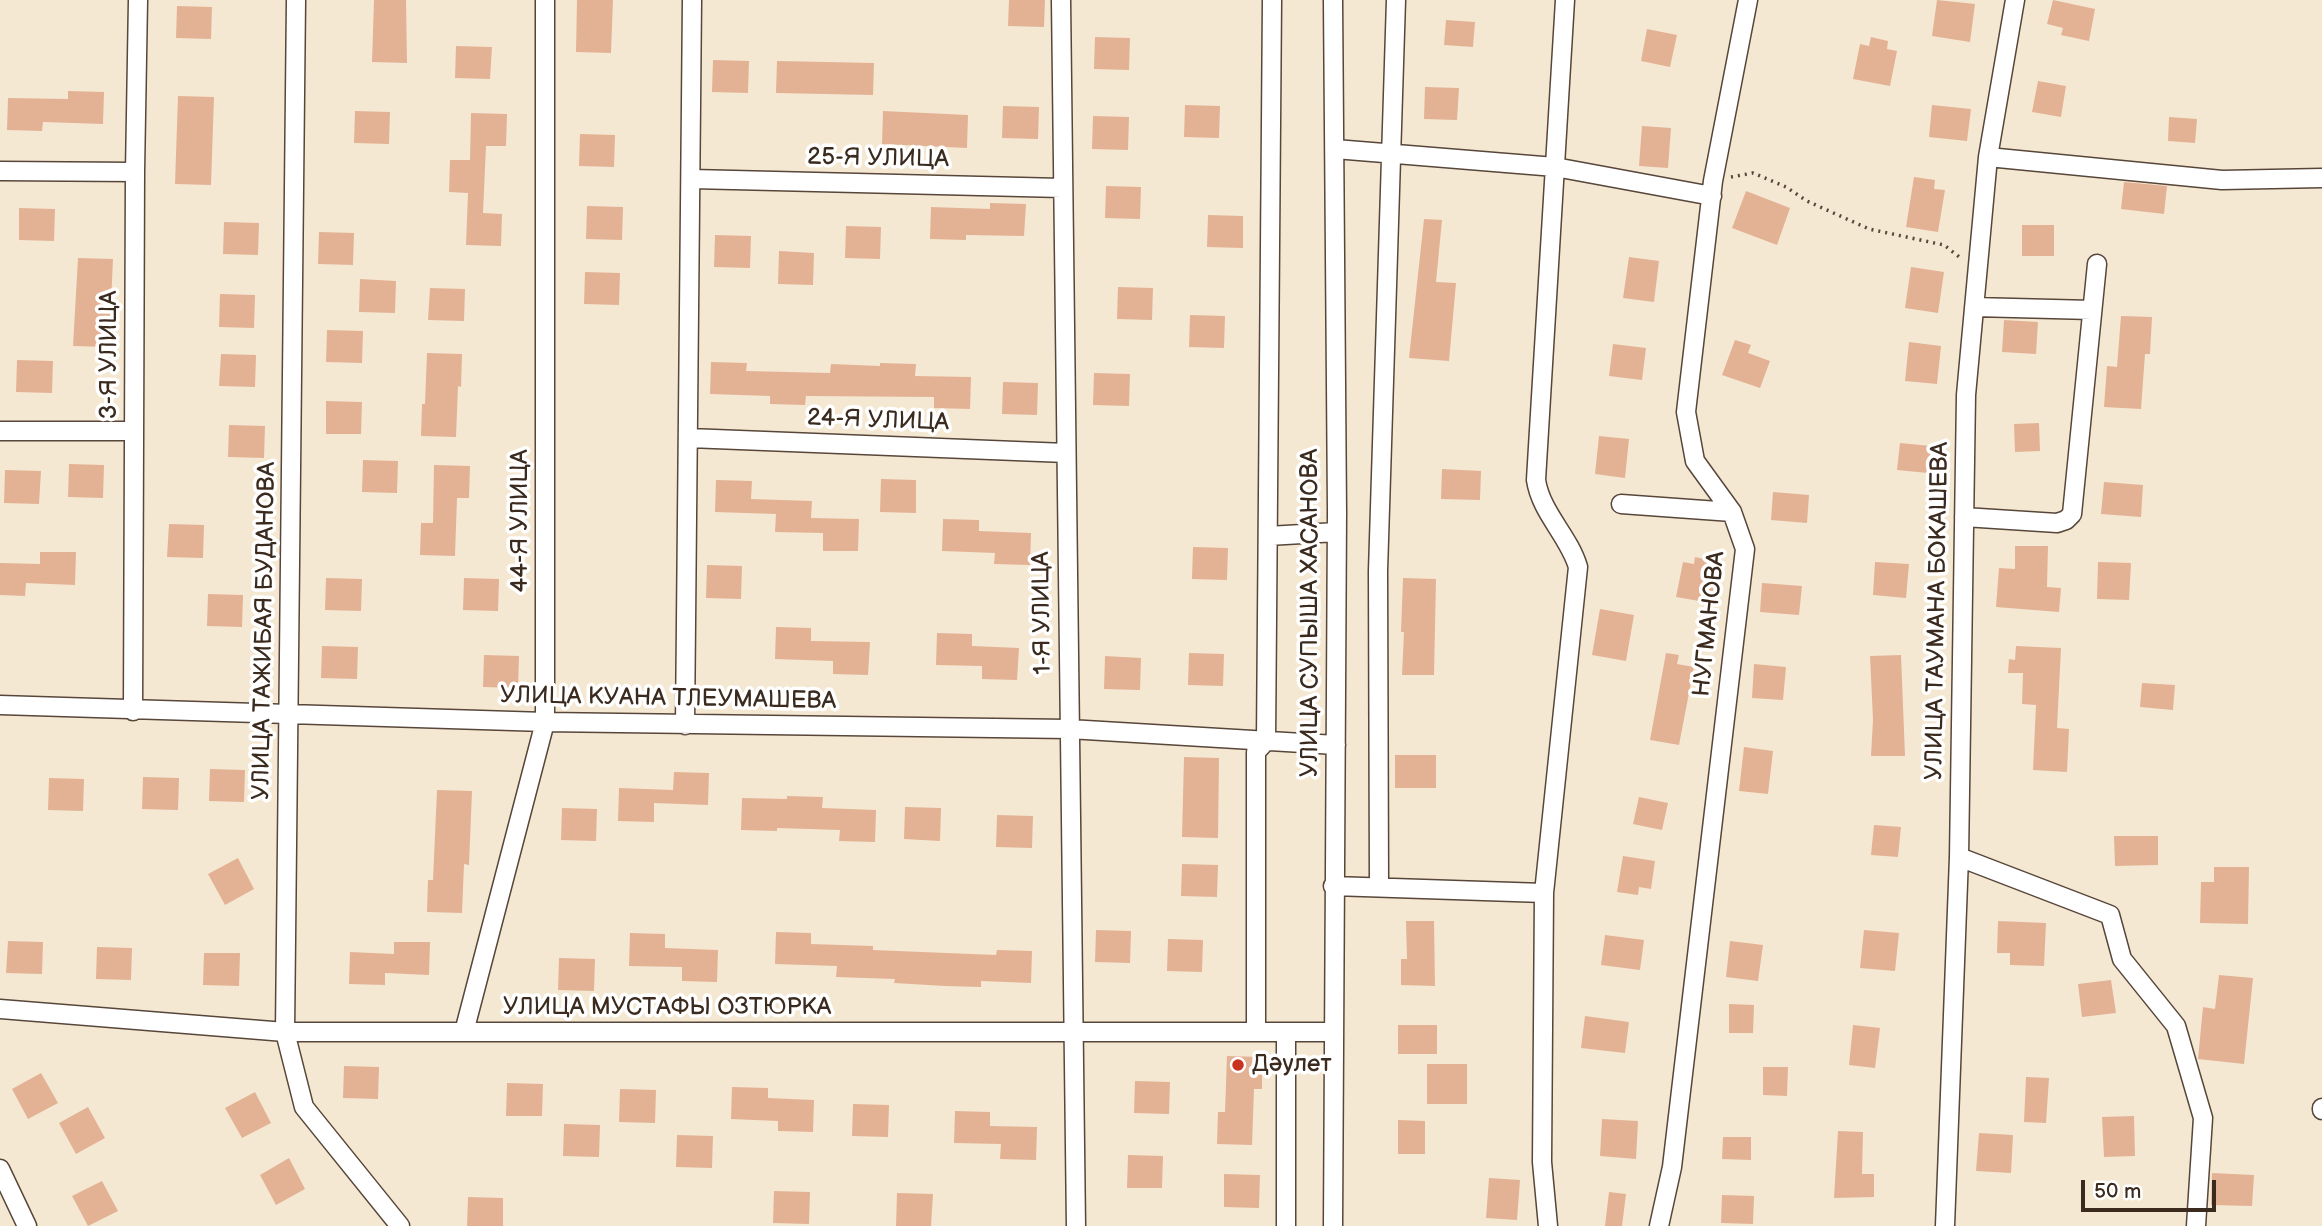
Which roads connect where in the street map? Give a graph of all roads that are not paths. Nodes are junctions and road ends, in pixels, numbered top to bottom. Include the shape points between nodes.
1 (138, 0) edge
2 (296, 0) edge
3 (545, 0) edge
4 (692, 0) edge
5 (1061, 0) edge
6 (1272, 0) edge
7 (1334, 0) edge
8 (1396, 0) edge
9 (1565, 0) edge
10 (1748, 0) edge
11 (2015, 0) edge
12 (1335, 149) junction
13 (1393, 154) junction
14 (1989, 157) junction
15 (1555, 167) junction
16 (0, 171) edge
17 (135, 172) junction
18 (2322, 178) edge
19 (692, 179) junction
20 (1062, 188) junction
21 (1713, 188) junction
22 (2097, 264) dead end
23 (1974, 307) junction
24 (2092, 310) junction
25 (0, 431) edge
26 (134, 431) junction
27 (689, 438) junction
28 (1066, 453) junction
29 (1621, 503) dead end
30 (1732, 512) junction
31 (1964, 517) junction
32 (1337, 532) junction
33 (1268, 536) junction
34 (0, 705) edge
35 (133, 710) junction
36 (288, 714) junction
37 (545, 722) junction
38 (685, 725) junction
39 (1069, 729) junction
40 (1266, 741) junction
41 (1336, 745) junction
42 (1959, 857) junction
43 (1334, 886) junction
44 (1379, 886) junction
45 (1544, 894) junction
46 (0, 1009) edge
47 (285, 1032) junction
48 (464, 1032) junction
49 (1073, 1032) junction
50 (1256, 1032) junction
51 (1286, 1032) junction
52 (1334, 1032) junction
53 (0, 1169) edge
54 (27, 1226) edge
55 (400, 1226) edge
56 (1076, 1226) edge
57 (1286, 1226) edge
58 (1334, 1226) edge
59 (1548, 1226) edge
60 (1659, 1226) edge
61 (1945, 1226) edge
62 (2196, 1226) edge

1 - 17 street, 3-Я УЛИЦА
2 - 36 street, УЛИЦА ТАЖИБАЯ БУДАНОВА
3 - 37 street, 44-Я УЛИЦА
4 - 19 street
5 - 20 street, 1-Я УЛИЦА
6 - 33 street
7 - 12 street, УЛИЦА СУПЫША ХАСАНОВА
8 - 13 street
9 - 15 street
10 - 21 street, НУГМАНОВА
11 - 14 street, УЛИЦА ТАУМАНА БОКАШЕВА
12 - 13 street
12 - 32 street, УЛИЦА СУПЫША ХАСАНОВА
13 - 15 street
13 - 44 street via 1378,571
14 - 18 street via 2222,180
14 - 23 street, УЛИЦА ТАУМАНА БОКАШЕВА
15 - 21 street
15 - 45 street via 1536,480 1541,499 1574,553 1578,568
16 - 17 street
17 - 26 street, 3-Я УЛИЦА
19 - 20 street, 25-Я УЛИЦА
19 - 27 street
20 - 28 street, 1-Я УЛИЦА
21 - 30 street, НУГМАНОВА via 1686,412 1695,461
22 - 24 street
23 - 24 street
23 - 31 street, УЛИЦА ТАУМАНА БОКАШЕВА via 1966,395
24 - 31 street via 2072,514 2057,523
25 - 26 street
26 - 35 street, 3-Я УЛИЦА
27 - 28 street, 24-Я УЛИЦА
27 - 38 street
28 - 39 street, 1-Я УЛИЦА
29 - 30 street
30 - 60 street, НУГМАНОВА via 1745,549 1674,1154
31 - 42 street, УЛИЦА ТАУМАНА БОКАШЕВА
32 - 33 street
32 - 41 street, УЛИЦА СУПЫША ХАСАНОВА
33 - 40 street
34 - 35 street, УЛИЦА КУАНА ТЛЕУМАШЕВА
35 - 36 street, УЛИЦА КУАНА ТЛЕУМАШЕВА
36 - 37 street, УЛИЦА КУАНА ТЛЕУМАШЕВА
36 - 47 street, УЛИЦА ТАЖИБАЯ БУДАНОВА
37 - 38 street, УЛИЦА КУАНА ТЛЕУМАШЕВА
37 - 48 street, 44-Я УЛИЦА
38 - 39 street, УЛИЦА КУАНА ТЛЕУМАШЕВА
39 - 40 street, УЛИЦА КУАНА ТЛЕУМАШЕВА
39 - 49 street, 1-Я УЛИЦА
40 - 41 street, УЛИЦА КУАНА ТЛЕУМАШЕВА
40 - 50 street via 1256,752
41 - 43 street, УЛИЦА СУПЫША ХАСАНОВА
42 - 61 street, УЛИЦА ТАУМАНА БОКАШЕВА
42 - 62 street via 2110,915 2122,959 2176,1026 2203,1118
43 - 44 street
43 - 52 street, УЛИЦА СУПЫША ХАСАНОВА
44 - 45 street
45 - 59 street via 1542,1162
46 - 47 street, УЛИЦА МУСТАФЫ ОЗТЮРКА
47 - 48 street, УЛИЦА МУСТАФЫ ОЗТЮРКА
47 - 55 street, УЛИЦА ТАЖИБАЯ БУДАНОВА via 304,1107
48 - 49 street, УЛИЦА МУСТАФЫ ОЗТЮРКА
49 - 50 street, УЛИЦА МУСТАФЫ ОЗТЮРКА
49 - 56 street, 1-Я УЛИЦА
50 - 51 street, УЛИЦА МУСТАФЫ ОЗТЮРКА
51 - 52 street, УЛИЦА МУСТАФЫ ОЗТЮРКА
51 - 57 street
52 - 58 street, УЛИЦА СУПЫША ХАСАНОВА
53 - 54 street

